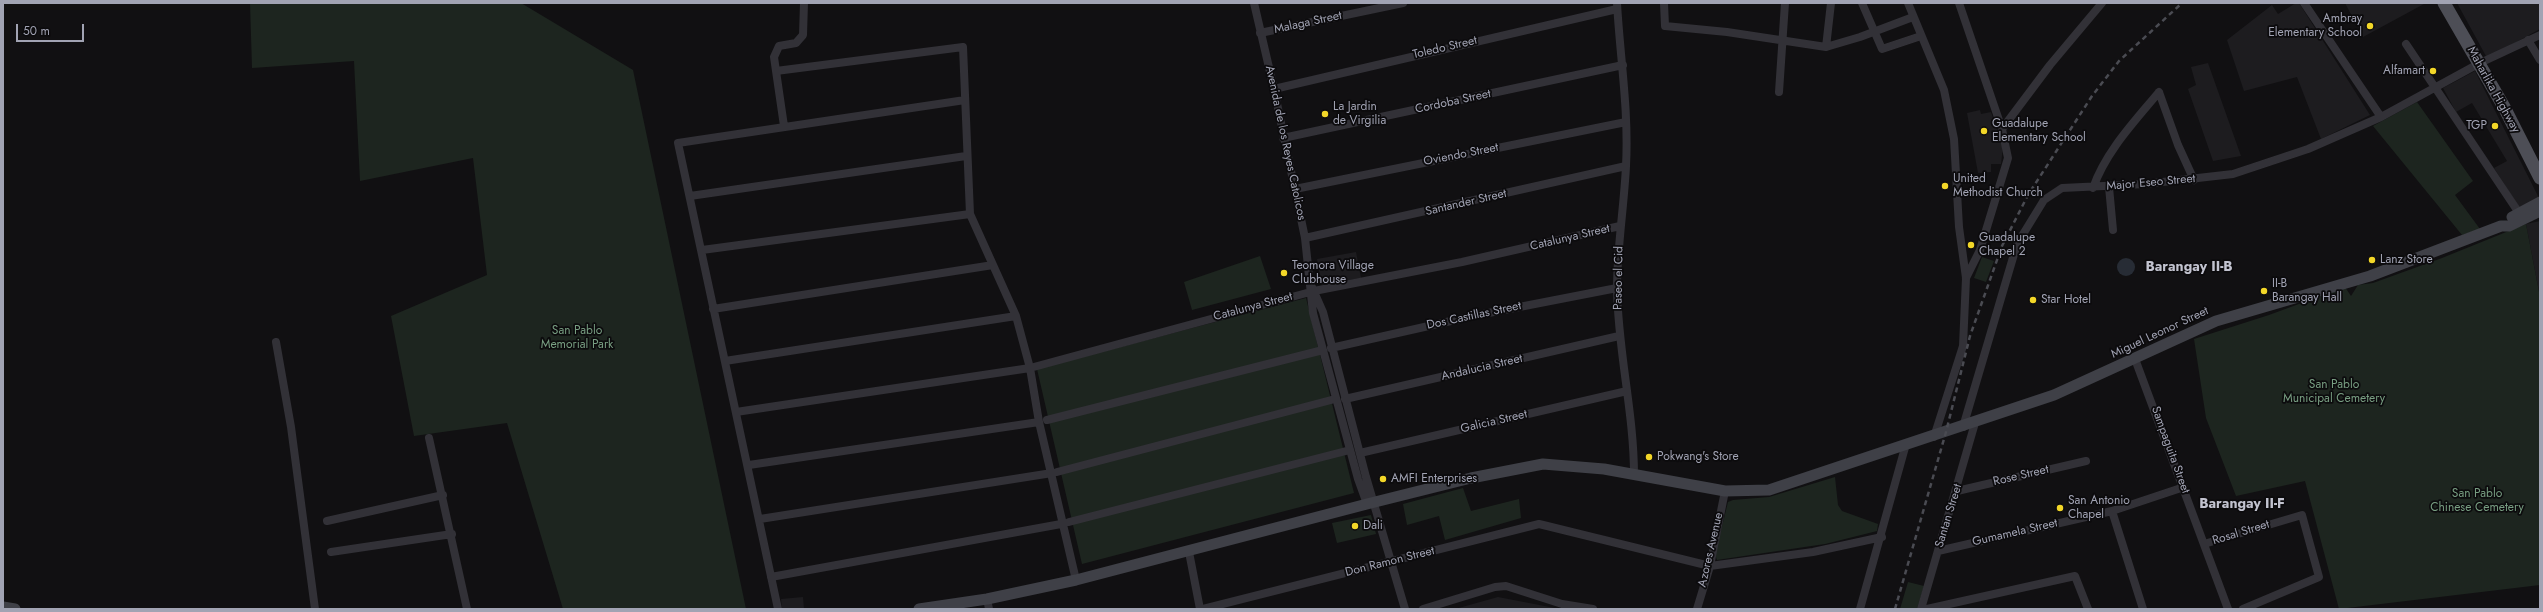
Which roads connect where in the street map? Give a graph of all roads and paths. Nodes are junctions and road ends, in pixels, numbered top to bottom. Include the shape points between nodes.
1 (804, 3) edge
2 (1254, 3) edge
3 (1403, 3) edge
4 (1664, 3) edge
5 (1785, 3) edge
6 (1831, 3) edge
7 (1862, 3) edge
8 (1908, 3) edge
9 (1959, 3) edge
10 (2102, 3) edge
11 (2304, 3) edge
12 (2444, 3) edge
13 (1617, 6) edge
14 (1913, 17) junction
15 (1875, 30) junction
16 (1260, 33) junction
17 (2540, 35) edge
18 (1921, 36) junction
19 (1782, 40) junction
20 (2528, 40) junction
21 (2406, 44) dead end
22 (1826, 47) junction
23 (2540, 60) edge
24 (2480, 63) junction
25 (1623, 65) junction
26 (776, 71) junction
27 (2435, 88) junction
28 (1274, 89) junction
29 (1779, 92) dead end
30 (965, 100) junction
31 (2381, 117) junction
32 (1626, 122) junction
33 (784, 126) junction
34 (2002, 129) junction
35 (1283, 138) junction
36 (966, 156) junction
37 (1626, 166) junction
38 (2540, 178) edge
39 (2194, 180) junction
40 (2110, 187) junction
41 (2093, 188) junction
42 (1295, 189) junction
43 (690, 196) junction
44 (2540, 202) edge
45 (2540, 211) edge
46 (2519, 213) junction
47 (970, 214) junction
48 (1620, 226) junction
49 (2501, 226) junction
50 (2113, 230) dead end
51 (1305, 238) junction
52 (702, 250) junction
53 (993, 265) junction
54 (1966, 278) junction
55 (1617, 288) junction
56 (1312, 289) junction
57 (713, 309) junction
58 (1016, 316) junction
59 (1619, 336) junction
60 (276, 342) dead end
61 (1327, 349) junction
62 (2136, 359) junction
63 (725, 361) junction
64 (1030, 368) junction
65 (1627, 391) junction
66 (1335, 399) junction
67 (1345, 399) junction
68 (736, 412) junction
69 (1043, 421) junction
70 (1975, 423) junction
71 (1963, 427) junction
72 (1934, 437) junction
73 (429, 438) dead end
74 (1906, 444) junction
75 (1350, 450) junction
76 (1360, 454) junction
77 (2086, 461) dead end
78 (749, 465) junction
79 (1055, 473) junction
80 (1634, 475) junction
81 (2184, 487) junction
82 (1725, 491) junction
83 (1957, 491) junction
84 (443, 495) junction
85 (1371, 503) junction
86 (2112, 511) junction
87 (760, 519) junction
88 (327, 521) dead end
89 (1065, 523) junction
90 (452, 534) junction
91 (1882, 537) junction
92 (2204, 544) junction
93 (1938, 550) junction
94 (331, 552) dead end
95 (1189, 552) junction
96 (1390, 562) junction
97 (1710, 566) junction
98 (771, 577) junction
99 (1076, 580) junction
100 (988, 604) edge
101 (3, 607) edge
102 (16, 609) edge
103 (315, 609) edge
104 (467, 609) edge
105 (778, 609) edge
106 (919, 609) edge
107 (1200, 609) edge
108 (1203, 609) edge
109 (1405, 609) edge
110 (1423, 609) edge
111 (1593, 609) edge
112 (1697, 609) edge
113 (1860, 609) edge
114 (1921, 609) edge
115 (1927, 609) edge
116 (2088, 609) edge
117 (2143, 609) edge
118 (2228, 609) edge
119 (2243, 609) edge

1 - 26 street via 803,35 796,43 779,46 774,57
2 - 16 street, Avenida de los Reyes Catolicos
3 - 16 street, Malaga Street
4 - 19 street via 1665,26
5 - 19 street
6 - 22 street
7 - 15 street
8 - 14 street
9 - 34 street
10 - 34 street via 2054,59
11 - 31 street
12 - 24 main road, Maharlika Highway
13 - 25 street, Paseo el Cid
13 - 28 street, Toledo Street
14 - 15 street
14 - 18 street
15 - 18 street via 1882,49
15 - 22 street
16 - 28 street, Avenida de los Reyes Catolicos
17 - 20 street, Major Eseo Street
18 - 54 street via 1944,90 1954,138 1959,227
19 - 22 street
19 - 29 street
20 - 23 street
20 - 24 street, Major Eseo Street
21 - 27 street
24 - 27 street, Major Eseo Street
24 - 38 main road, Maharlika Highway
25 - 32 street, Paseo el Cid
25 - 35 street, Cordoba Street
26 - 30 street via 963,47
26 - 33 street
27 - 31 street, Major Eseo Street
27 - 46 street
28 - 35 street, Avenida de los Reyes Catolicos
30 - 33 street
30 - 36 street
31 - 39 street, Major Eseo Street via 2308,149 2233,174
32 - 37 street, Paseo el Cid
32 - 42 street, Oviendo Street
33 - 43 street via 678,142
34 - 54 street via 2008,158 1980,250
35 - 42 street, Avenida de los Reyes Catolicos
36 - 43 street
36 - 47 street
37 - 48 street, Paseo el Cid
37 - 51 street, Santander Street
39 - 40 street, Major Eseo Street
39 - 41 street via 2159,92 2118,143 2098,174
40 - 41 street, Major Eseo Street
40 - 50 street
41 - 71 street, Major Eseo Street via 2062,188 2044,200 2017,244
42 - 51 street, Avenida de los Reyes Catolicos
43 - 52 street
44 - 46 street, Miguel Leonor Street
45 - 49 street, Miguel Leonor Street via 2509,226
46 - 49 street, Miguel Leonor Street via 2505,220
47 - 52 street
47 - 53 street
48 - 55 street, Paseo el Cid
48 - 56 street, Catalunya Street via 1462,262
49 - 62 street, Miguel Leonor Street via 2370,276 2216,321
51 - 56 street, Avenida de los Reyes Catolicos
52 - 57 street
53 - 57 street
53 - 58 street
54 - 72 street via 1963,346
55 - 59 street, Paseo el Cid
55 - 61 street, Dos Castillas Street via 1472,316
56 - 61 street, Avenida de los Reyes Catolicos via 1313,313
56 - 64 street, Catalunya Street
57 - 63 street
58 - 63 street
58 - 64 street
59 - 65 street, Paseo el Cid
59 - 67 street, Andalucia Street
60 - 103 street via 291,426
61 - 66 street, Avenida de los Reyes Catolicos
61 - 67 street, Avenida de los Reyes Catolicos
61 - 69 street, Dos Castillas Street
62 - 70 street, Miguel Leonor Street via 2054,395
62 - 81 street, Sampaguita Street
63 - 68 street
64 - 68 street, Catalunya Street
64 - 69 street
65 - 76 street, Galicia Street
65 - 80 street, Paseo el Cid
66 - 75 street, Avenida de los Reyes Catolicos
66 - 79 street
67 - 76 street, Avenida de los Reyes Catolicos
68 - 78 street
69 - 78 street, Dos Castillas Street
69 - 79 street
70 - 71 street, Miguel Leonor Street
70 - 83 street, Santan Street
71 - 72 street, Miguel Leonor Street
72 - 74 street, Miguel Leonor Street
73 - 84 street
74 - 82 street, Miguel Leonor Street via 1769,490
74 - 91 street
75 - 85 street, Avenida de los Reyes Catolicos
75 - 89 street
76 - 85 street, Avenida de los Reyes Catolicos
77 - 83 street, Rose Street
78 - 87 street
79 - 87 street
79 - 89 street
80 - 82 street, Miguel Leonor Street
80 - 85 street, Miguel Leonor Street via 1575,465 1543,464 1471,478
81 - 86 street, Gumamela Street
81 - 92 street, Sampaguita Street
82 - 97 street, Azores Avenue
83 - 93 street, Santan Street
84 - 88 street
84 - 90 street
85 - 95 street, Miguel Leonor Street
85 - 96 street
86 - 93 street, Gumamela Street
86 - 117 street
87 - 98 street
89 - 98 street
89 - 99 street
90 - 94 street
90 - 104 street
91 - 97 street via 1814,552
91 - 113 street
92 - 118 street, Sampaguita Street
92 - 119 street, Rosal Street via 2302,515 2319,577
93 - 114 street, Santan Street
95 - 99 street, Miguel Leonor Street
95 - 107 street
96 - 97 street, Don Ramon Street via 1539,524
96 - 108 street, Don Ramon Street
96 - 109 street
97 - 112 street, Azores Avenue
98 - 105 street
99 - 100 street, Miguel Leonor Street
100 - 106 street, Miguel Leonor Street
101 - 102 street
110 - 111 street via 1495,586 1506,586 1562,604
115 - 116 street via 2075,576

